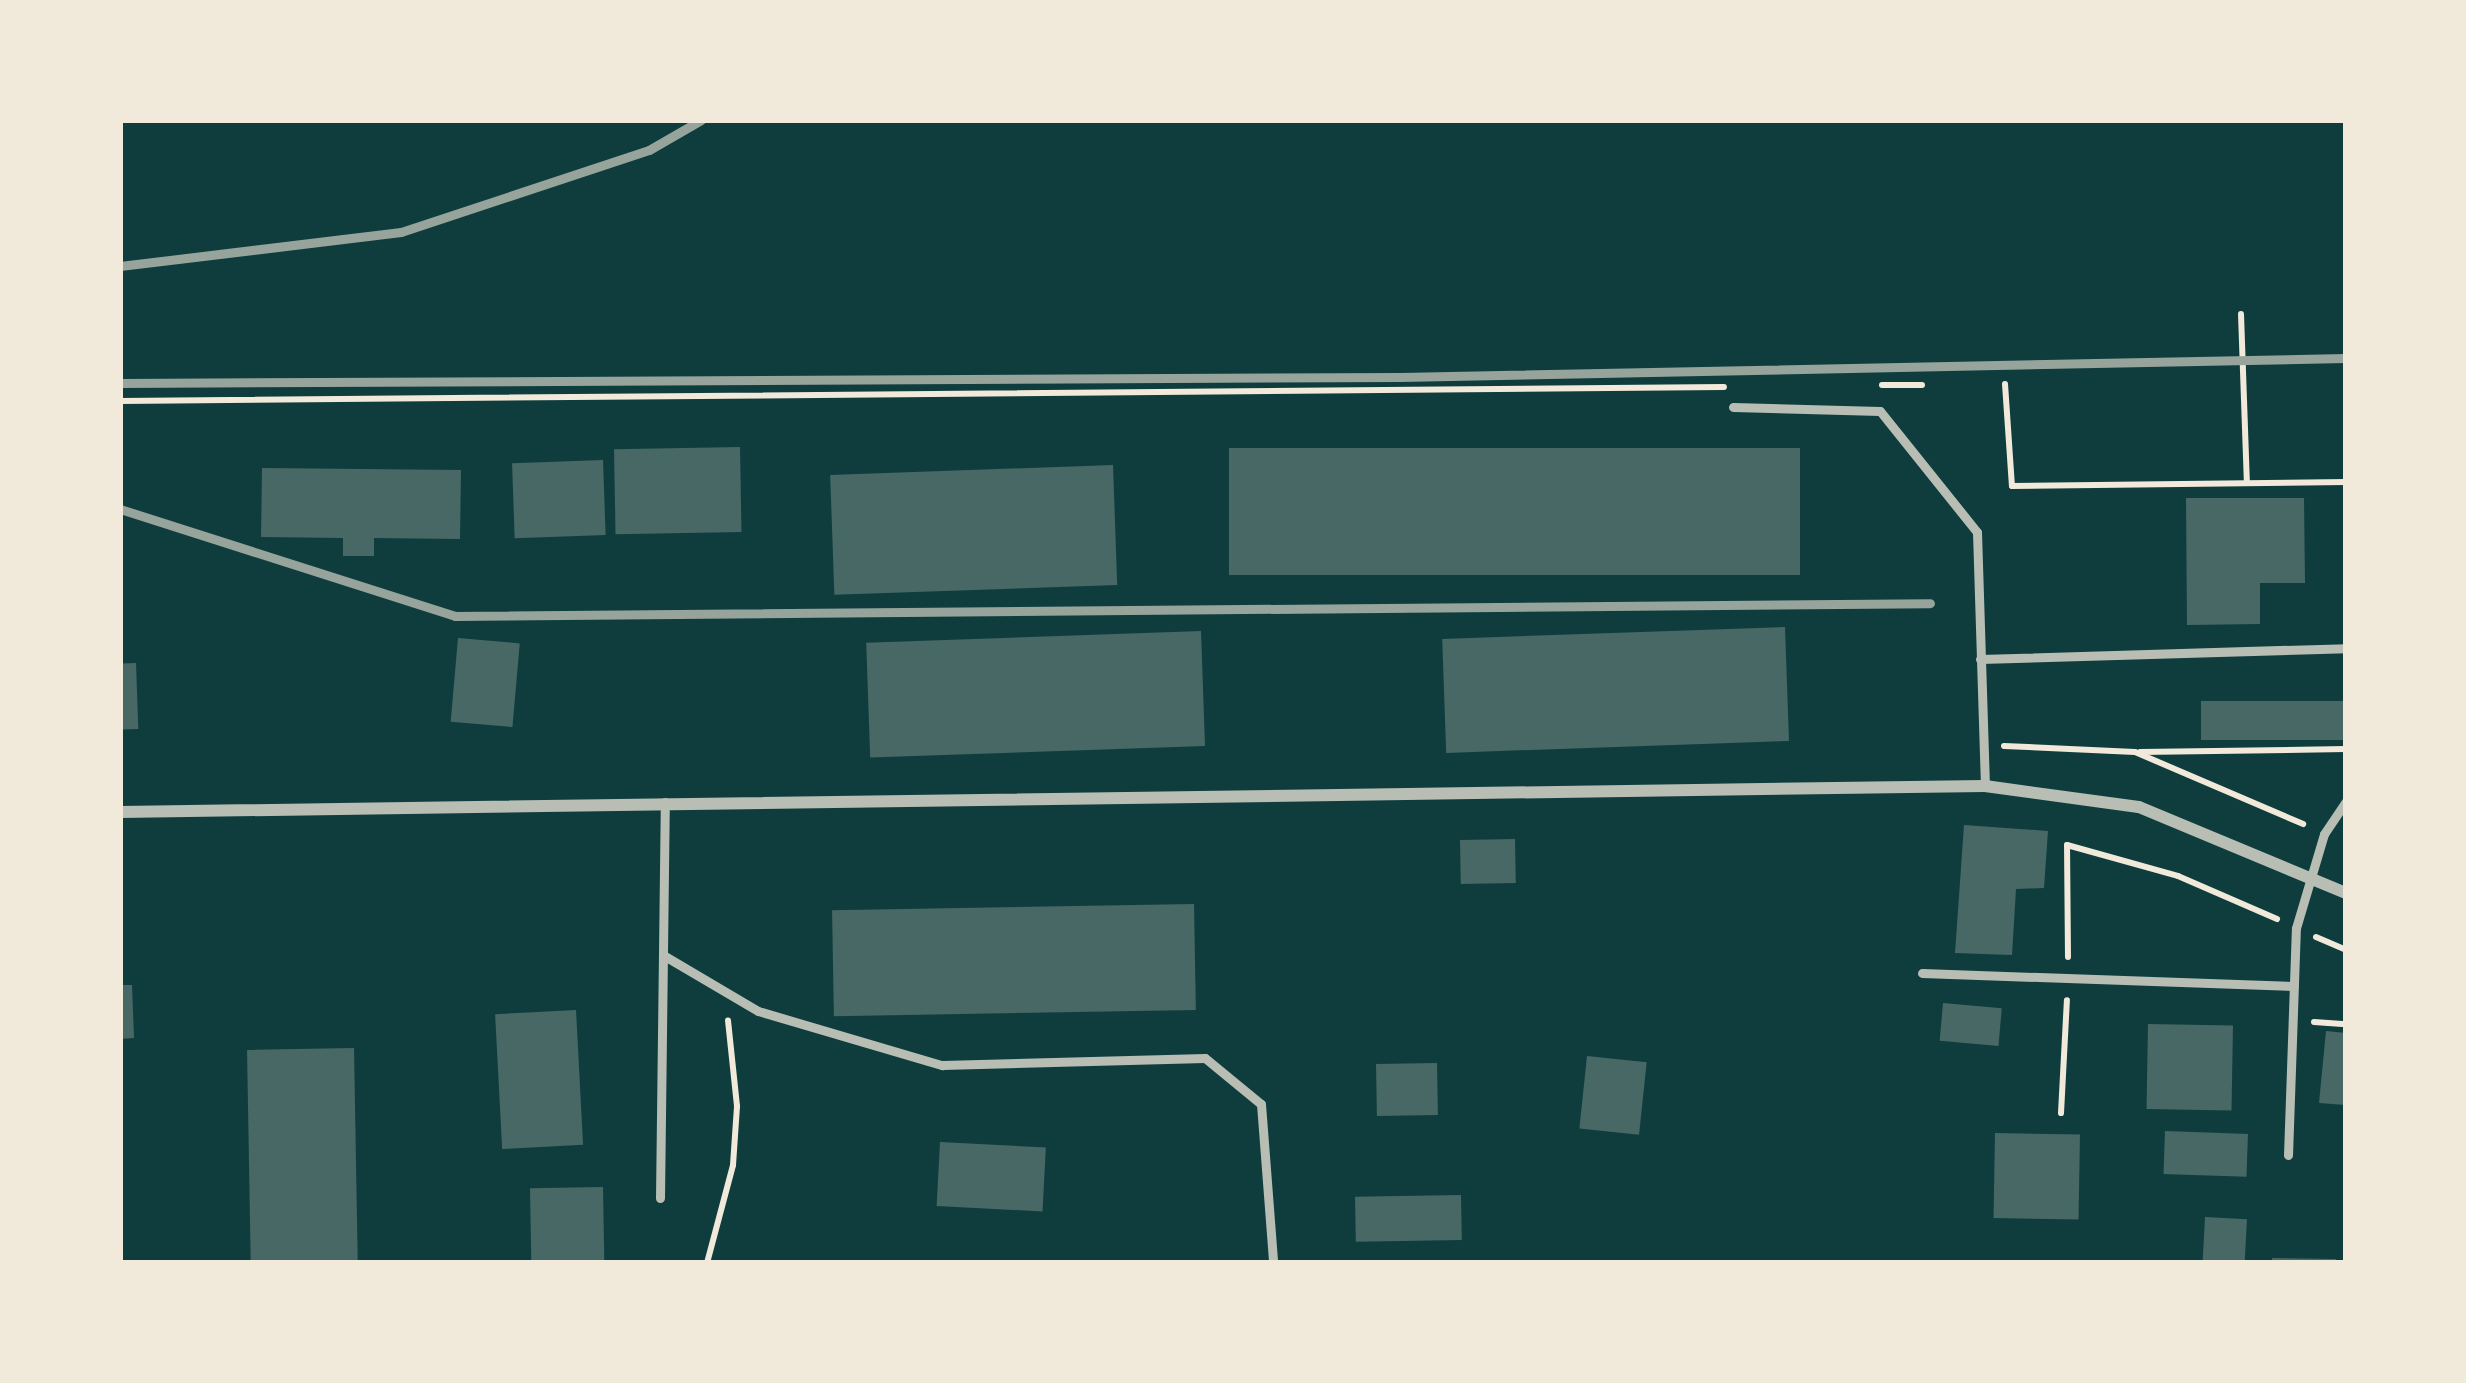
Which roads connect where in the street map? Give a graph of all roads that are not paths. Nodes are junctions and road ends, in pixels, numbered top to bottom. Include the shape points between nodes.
1 (1732, 407) dead end
2 (2346, 648) edge
3 (1980, 659) junction
4 (1985, 786) junction
5 (2346, 801) edge
6 (665, 802) junction
7 (120, 812) edge
8 (2313, 878) junction
9 (2346, 893) edge
10 (663, 955) junction
11 (1922, 973) dead end
12 (2294, 986) junction
13 (2288, 1156) dead end
14 (660, 1198) dead end
15 (1273, 1261) edge

1 - 3 lane via 1880,411 1977,532
2 - 3 lane
3 - 4 lane
4 - 6 street
4 - 8 street via 2139,807
5 - 8 lane via 2324,834
6 - 7 street
6 - 10 lane
8 - 9 street
8 - 12 lane via 2296,928
10 - 14 lane
10 - 15 lane via 758,1011 942,1065 1205,1058 1261,1104
11 - 12 lane
12 - 13 lane

